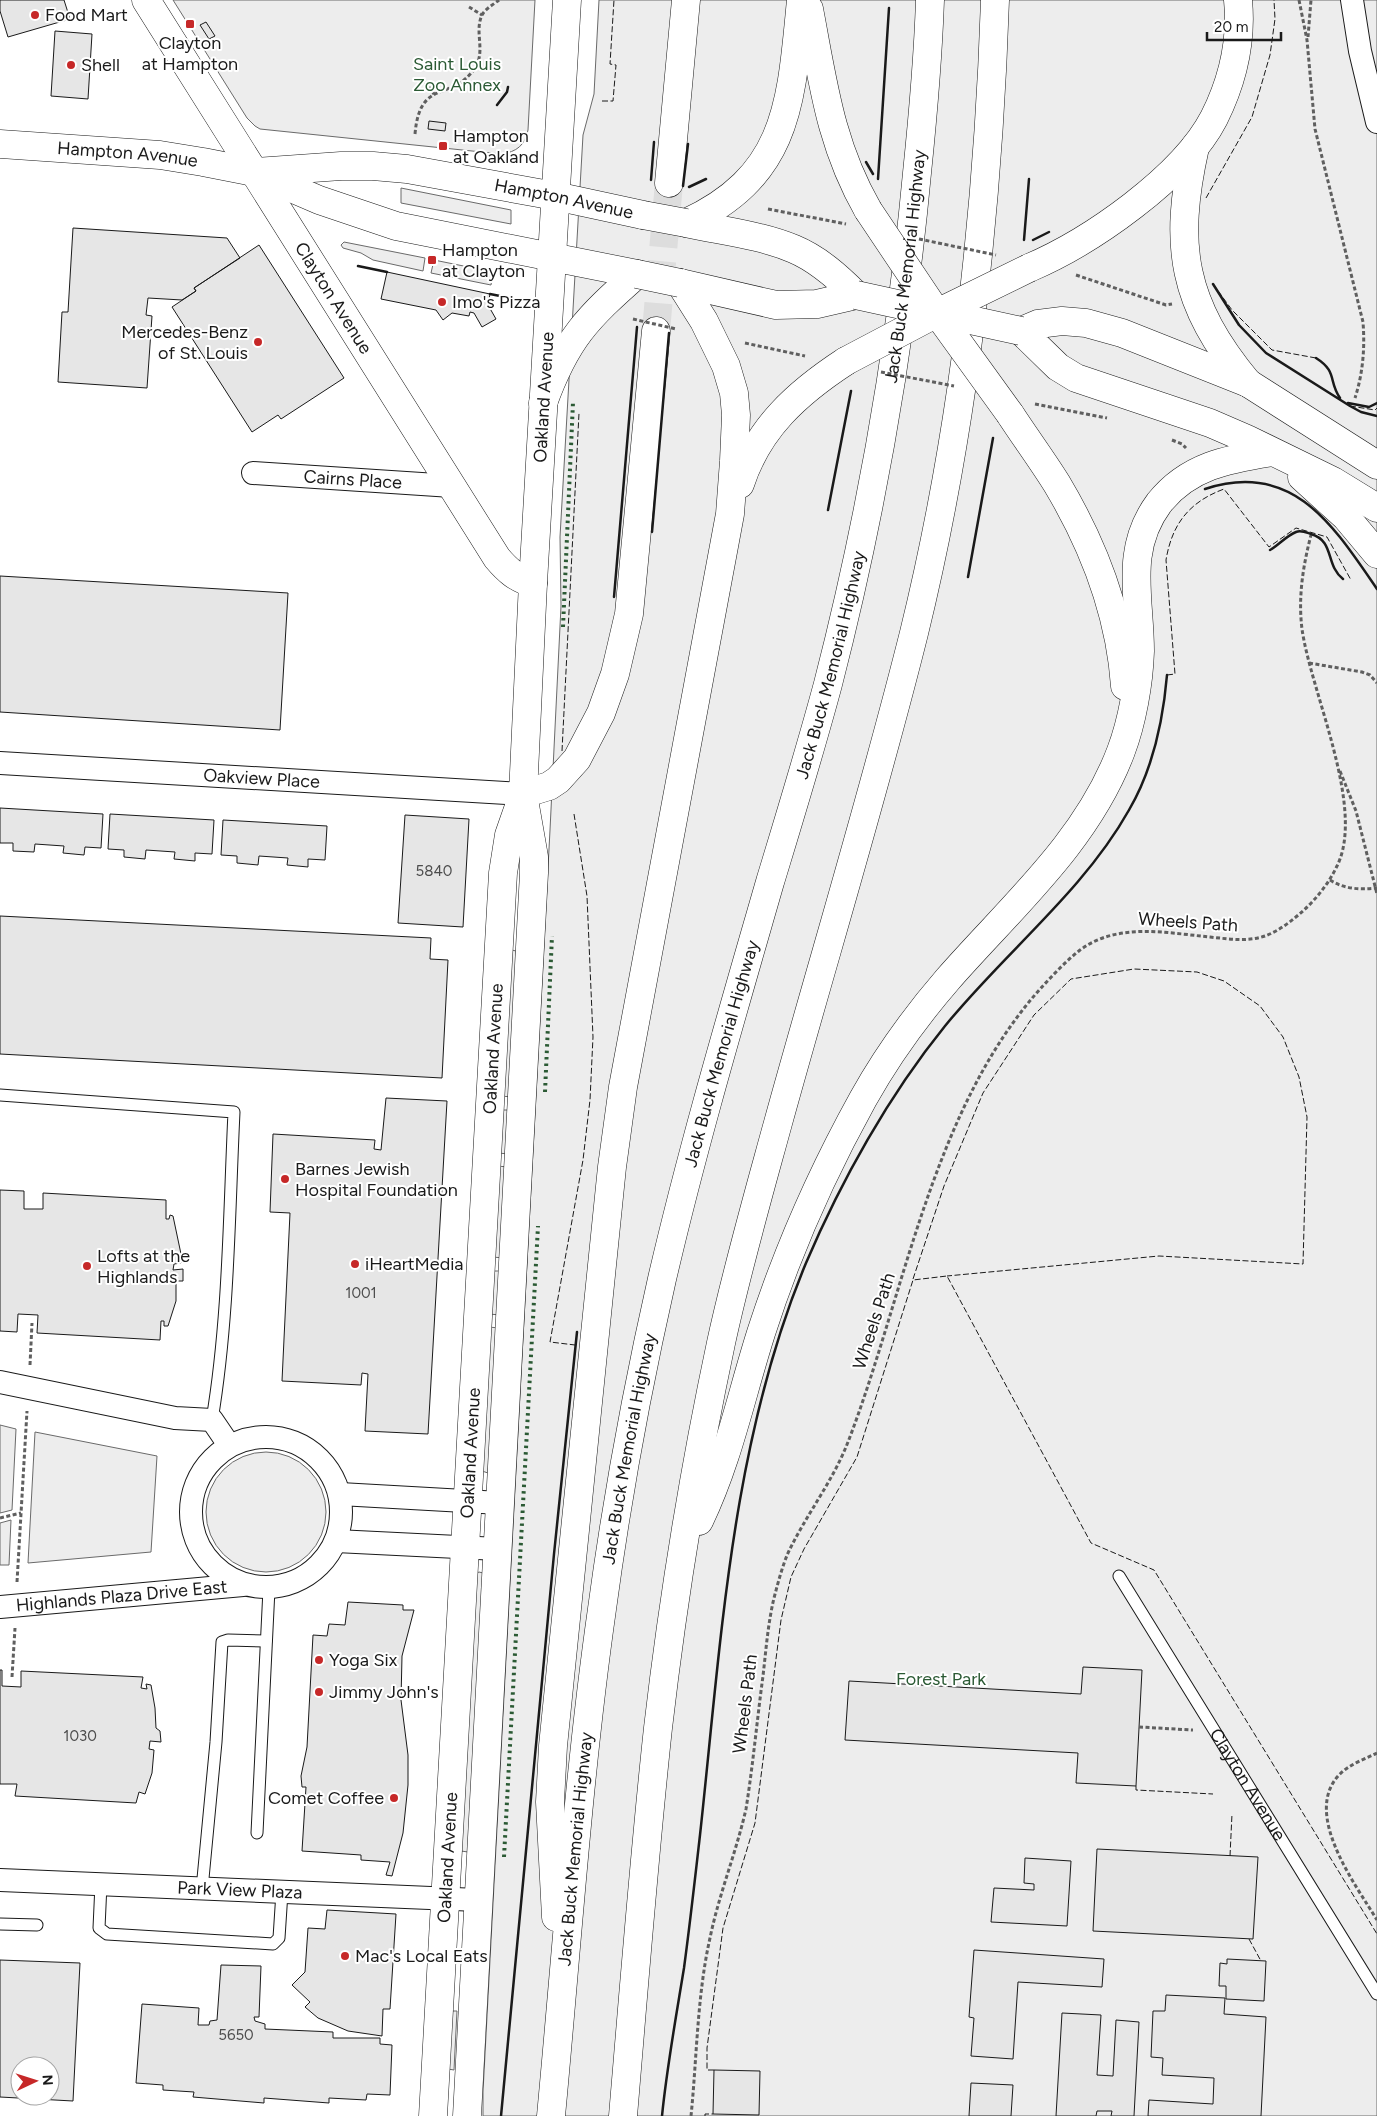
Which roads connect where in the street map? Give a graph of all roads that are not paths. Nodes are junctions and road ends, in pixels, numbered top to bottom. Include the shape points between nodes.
1 (146, 0) edge
2 (567, 0) edge
3 (686, 0) edge
4 (801, 0) edge
5 (808, 0) edge
6 (930, 0) edge
7 (995, 0) edge
8 (1238, 0) edge
9 (1352, 0) edge
10 (1377, 122) edge
11 (0, 144) edge
12 (1195, 147) junction
13 (254, 172) junction
14 (670, 184) tunnel mouth
15 (556, 196) junction
16 (686, 223) junction
17 (552, 257) junction
18 (637, 274) junction
19 (680, 283) junction
20 (856, 295) junction
21 (937, 313) junction
22 (655, 326) tunnel mouth
23 (1021, 331) junction
24 (1248, 383) junction
25 (543, 403) junction
26 (1327, 434) junction
27 (1377, 444) edge
28 (1272, 452) junction
29 (1377, 465) edge
30 (253, 473) dead end
31 (452, 486) junction
32 (1377, 508) edge
33 (730, 514) junction
34 (1377, 554) edge
35 (533, 583) junction
36 (1128, 722) junction
37 (0, 763) edge
38 (523, 794) junction
39 (0, 1095) edge
40 (0, 1382) edge
41 (212, 1420) junction
42 (229, 1445) junction
43 (340, 1494) junction
44 (467, 1501) junction
45 (500, 1503) junction
46 (336, 1541) junction
47 (464, 1548) junction
48 (498, 1550) junction
49 (682, 1556) junction
50 (1119, 1576) dead end
51 (243, 1585) junction
52 (269, 1589) junction
53 (8, 1606) edge
54 (266, 1641) junction
55 (257, 1833) dead end
56 (0, 1880) edge
57 (101, 1884) junction
58 (202, 1889) junction
59 (282, 1892) junction
60 (445, 1899) junction
61 (478, 1900) junction
62 (0, 1924) edge
63 (36, 1925) dead end
64 (1377, 1994) edge
65 (563, 2000) junction
66 (433, 2116) edge
67 (467, 2116) edge
68 (551, 2116) edge
69 (623, 2116) edge

1 - 13 main road, Clayton Avenue
2 - 15 main road, Oakland Avenue
3 - 14 main road
4 - 16 main road via 789,103 771,152 741,189 720,205
5 - 21 main road, bridge via 828,107 835,137 855,188 858,217
6 - 65 main road, Jack Buck Memorial Highway via 909,252 870,499 827,686 704,1112 628,1439 591,1698
7 - 49 main road via 980,246 965,372 935,539 894,709 763,1176 722,1338
8 - 12 main road via 1236,58 1214,118
9 - 10 street via 1360,52
11 - 13 main road, Hampton Avenue via 160,155
12 - 21 main road, bridge via 1165,178 1076,244
12 - 24 main road via 1183,218 1188,276 1206,321 1227,357
13 - 15 main road, Hampton Avenue via 373,166 407,169
13 - 17 main road, Hampton Avenue via 319,200 388,224
13 - 31 main road, Clayton Avenue
15 - 16 main road, Hampton Avenue, bridge
15 - 17 main road, Oakland Avenue
16 - 20 main road, Hampton Avenue via 795,249 820,263
17 - 18 main road, Hampton Avenue
17 - 25 main road, Oakland Avenue
18 - 19 main road, Hampton Avenue, bridge
18 - 25 main road via 575,335 562,356
19 - 20 main road, Hampton Avenue via 776,305 817,304
19 - 33 main road via 718,348 734,393 736,415
20 - 21 main road, Hampton Avenue, bridge
21 - 23 main road, Hampton Avenue, bridge
21 - 33 main road, bridge via 846,361 787,407 764,432 747,461
21 - 36 main road, bridge via 1022,409 1079,524 1111,602 1124,675
22 - 38 main road via 629,614 616,674 588,739 573,764 549,786
23 - 24 main road via 1038,324 1086,323 1122,333
23 - 28 main road via 1052,362 1076,378 1210,423
24 - 26 main road
25 - 35 main road, Oakland Avenue
26 - 27 main road
26 - 29 main road
28 - 32 main road
28 - 34 main road via 1346,516
28 - 36 main road via 1210,464 1190,474 1158,504 1143,528 1135,584 1140,651 1137,686
30 - 31 street, Cairns Place
31 - 35 main road, Clayton Avenue via 506,568
33 - 65 main road via 629,1058 612,1167 553,1746 550,1802 552,1866
35 - 38 main road, Oakland Avenue
36 - 49 main road via 1121,750 1083,825 921,1011 864,1098 804,1218 763,1329 720,1473
37 - 38 street, Oakview Place
38 - 44 main road, Oakland Avenue via 509,835 503,873
38 - 45 main road, Oakland Avenue via 534,874
39 - 41 lane via 234,1112 227,1263
40 - 41 street via 175,1418
41 - 42 street
42 - 43 street via 260,1437 288,1440 314,1453 330,1471
42 - 51 street via 205,1465 192,1494 192,1523 200,1551 215,1570
43 - 44 street
43 - 46 street
44 - 45 street
44 - 47 main road, Oakland Avenue
45 - 48 main road, Oakland Avenue
46 - 47 street
46 - 52 street via 321,1565 296,1582
47 - 48 street
47 - 60 main road, Oakland Avenue
48 - 61 main road, Oakland Avenue
49 - 69 main road via 658,1727
50 - 64 lane, Clayton Avenue
51 - 52 street
51 - 53 street, Highlands Plaza Drive East
52 - 54 lane
54 - 55 lane
54 - 58 lane via 222,1642
56 - 57 street, Park View Plaza
57 - 58 street, Park View Plaza
57 - 59 lane via 99,1928 107,1934 273,1944 279,1938
58 - 59 street, Park View Plaza
59 - 60 street, Park View Plaza
60 - 61 street, Park View Plaza
60 - 66 main road, Oakland Avenue
61 - 67 main road, Oakland Avenue
62 - 63 lane
65 - 68 main road, Jack Buck Memorial Highway

